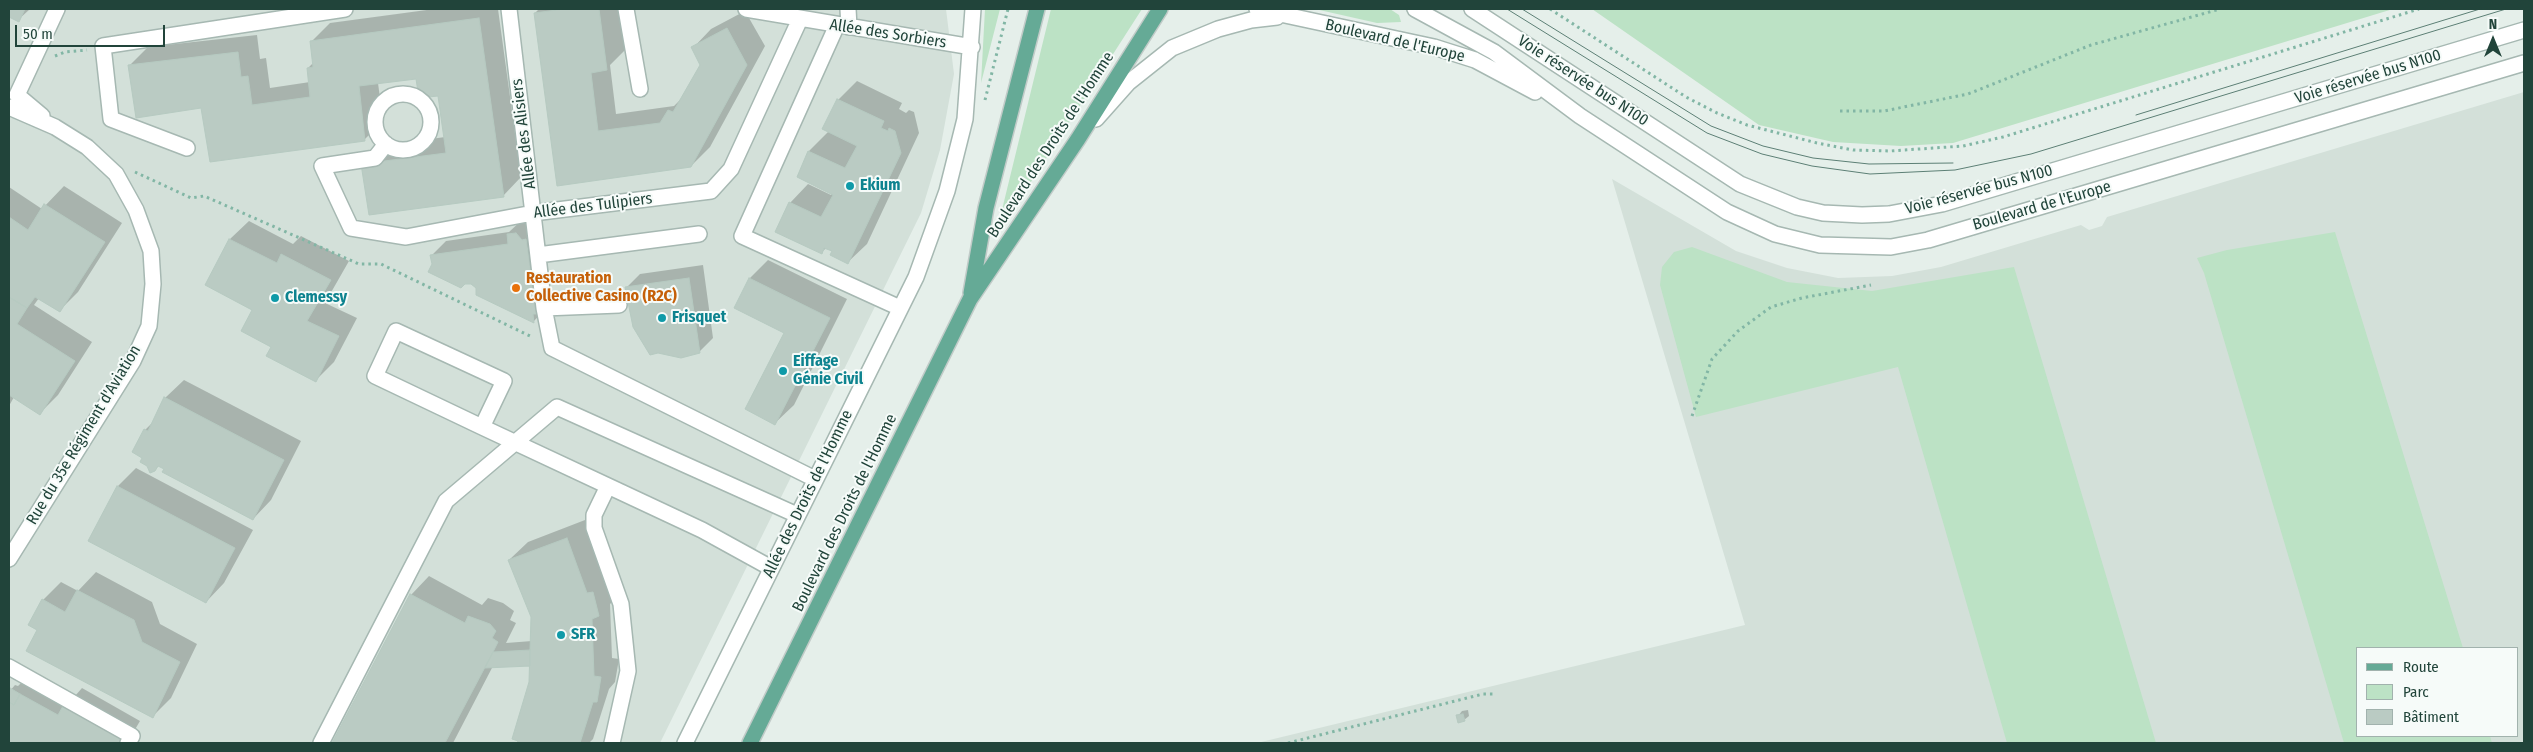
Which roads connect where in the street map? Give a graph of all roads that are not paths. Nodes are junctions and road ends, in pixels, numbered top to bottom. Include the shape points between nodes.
1 (57, 9) edge
2 (344, 9) edge
3 (509, 9) edge
4 (626, 9) edge
5 (746, 9) edge
6 (848, 9) edge
7 (973, 9) edge
8 (1037, 9) edge
9 (1160, 9) edge
10 (1257, 9) edge
11 (1415, 9) edge
12 (1472, 9) edge
13 (1287, 16) junction
14 (800, 19) junction
15 (843, 26) junction
16 (2524, 30) edge
17 (972, 48) junction
18 (2524, 64) edge
19 (640, 90) dead end
20 (9, 107) edge
21 (1580, 116) junction
22 (55, 127) junction
23 (1078, 138) junction
24 (386, 144) dead end
25 (187, 148) dead end
26 (533, 212) junction
27 (698, 234) dead end
28 (538, 255) junction
29 (970, 299) junction
30 (619, 305) dead end
31 (544, 308) junction
32 (900, 308) junction
33 (482, 427) junction
34 (515, 442) junction
35 (815, 479) junction
36 (608, 486) junction
37 (797, 515) junction
38 (9, 559) edge
39 (771, 568) junction
40 (9, 667) edge
41 (128, 743) edge
42 (321, 743) edge
43 (612, 743) edge
44 (685, 743) edge
45 (750, 743) edge

1 - 22 street via 17,95
2 - 25 street via 102,46 111,119
3 - 26 street, Allée des Alisiers
4 - 19 street
5 - 14 street, Allée des Sorbiers
6 - 15 street
7 - 17 street, Allée des Droits de l'Homme
8 - 29 main road, Boulevard des Droits de l'Homme via 986,208
9 - 23 main road, Boulevard des Droits de l'Homme
10 - 13 street, Boulevard de l'Europe
11 - 21 street, Boulevard de l'Europe via 1494,52
12 - 16 street, Voie réservée bus N100 via 1740,184 1797,207 1823,213 1862,215 1889,214 1950,201
13 - 21 street, Boulevard de l'Europe via 1434,47 1475,60
13 - 23 street, Boulevard de l'Europe via 1251,20 1218,29 1172,48 1128,83
14 - 15 street, Allée des Sorbiers
14 - 26 street, Allée des Tulipiers via 731,169 711,191
15 - 17 street, Allée des Sorbiers
15 - 32 street via 742,236
17 - 32 street, Allée des Droits de l'Homme via 965,120 947,191 916,277
18 - 21 street, Boulevard de l'Europe via 1928,240 1891,247 1820,245 1774,234 1727,212
20 - 22 street, Rue du 35e Régiment d'Aviation
22 - 38 street, Rue du 35e Régiment d'Aviation via 87,147 116,174 136,210 151,251 149,326 133,361
23 - 29 main road, Boulevard des Droits de l'Homme
24 - 26 street, Allée des Tulipiers via 375,158 322,166 351,228 406,237
26 - 28 street, Allée des Alisiers
27 - 28 street
28 - 31 street, Allée des Alisiers
29 - 45 main road, Boulevard des Droits de l'Homme
30 - 31 street
31 - 35 street, Allée des Alisiers via 552,348
32 - 35 street, Allée des Droits de l'Homme
33 - 33 street via 375,376 396,331 504,381
33 - 34 street
34 - 36 street
34 - 37 street via 557,407
34 - 42 street via 446,501
35 - 37 street, Allée des Droits de l'Homme
36 - 39 street via 702,530
36 - 43 street via 594,515 594,528 621,604 628,671
37 - 39 street, Allée des Droits de l'Homme
39 - 44 street, Allée des Droits de l'Homme
40 - 41 street via 132,736

